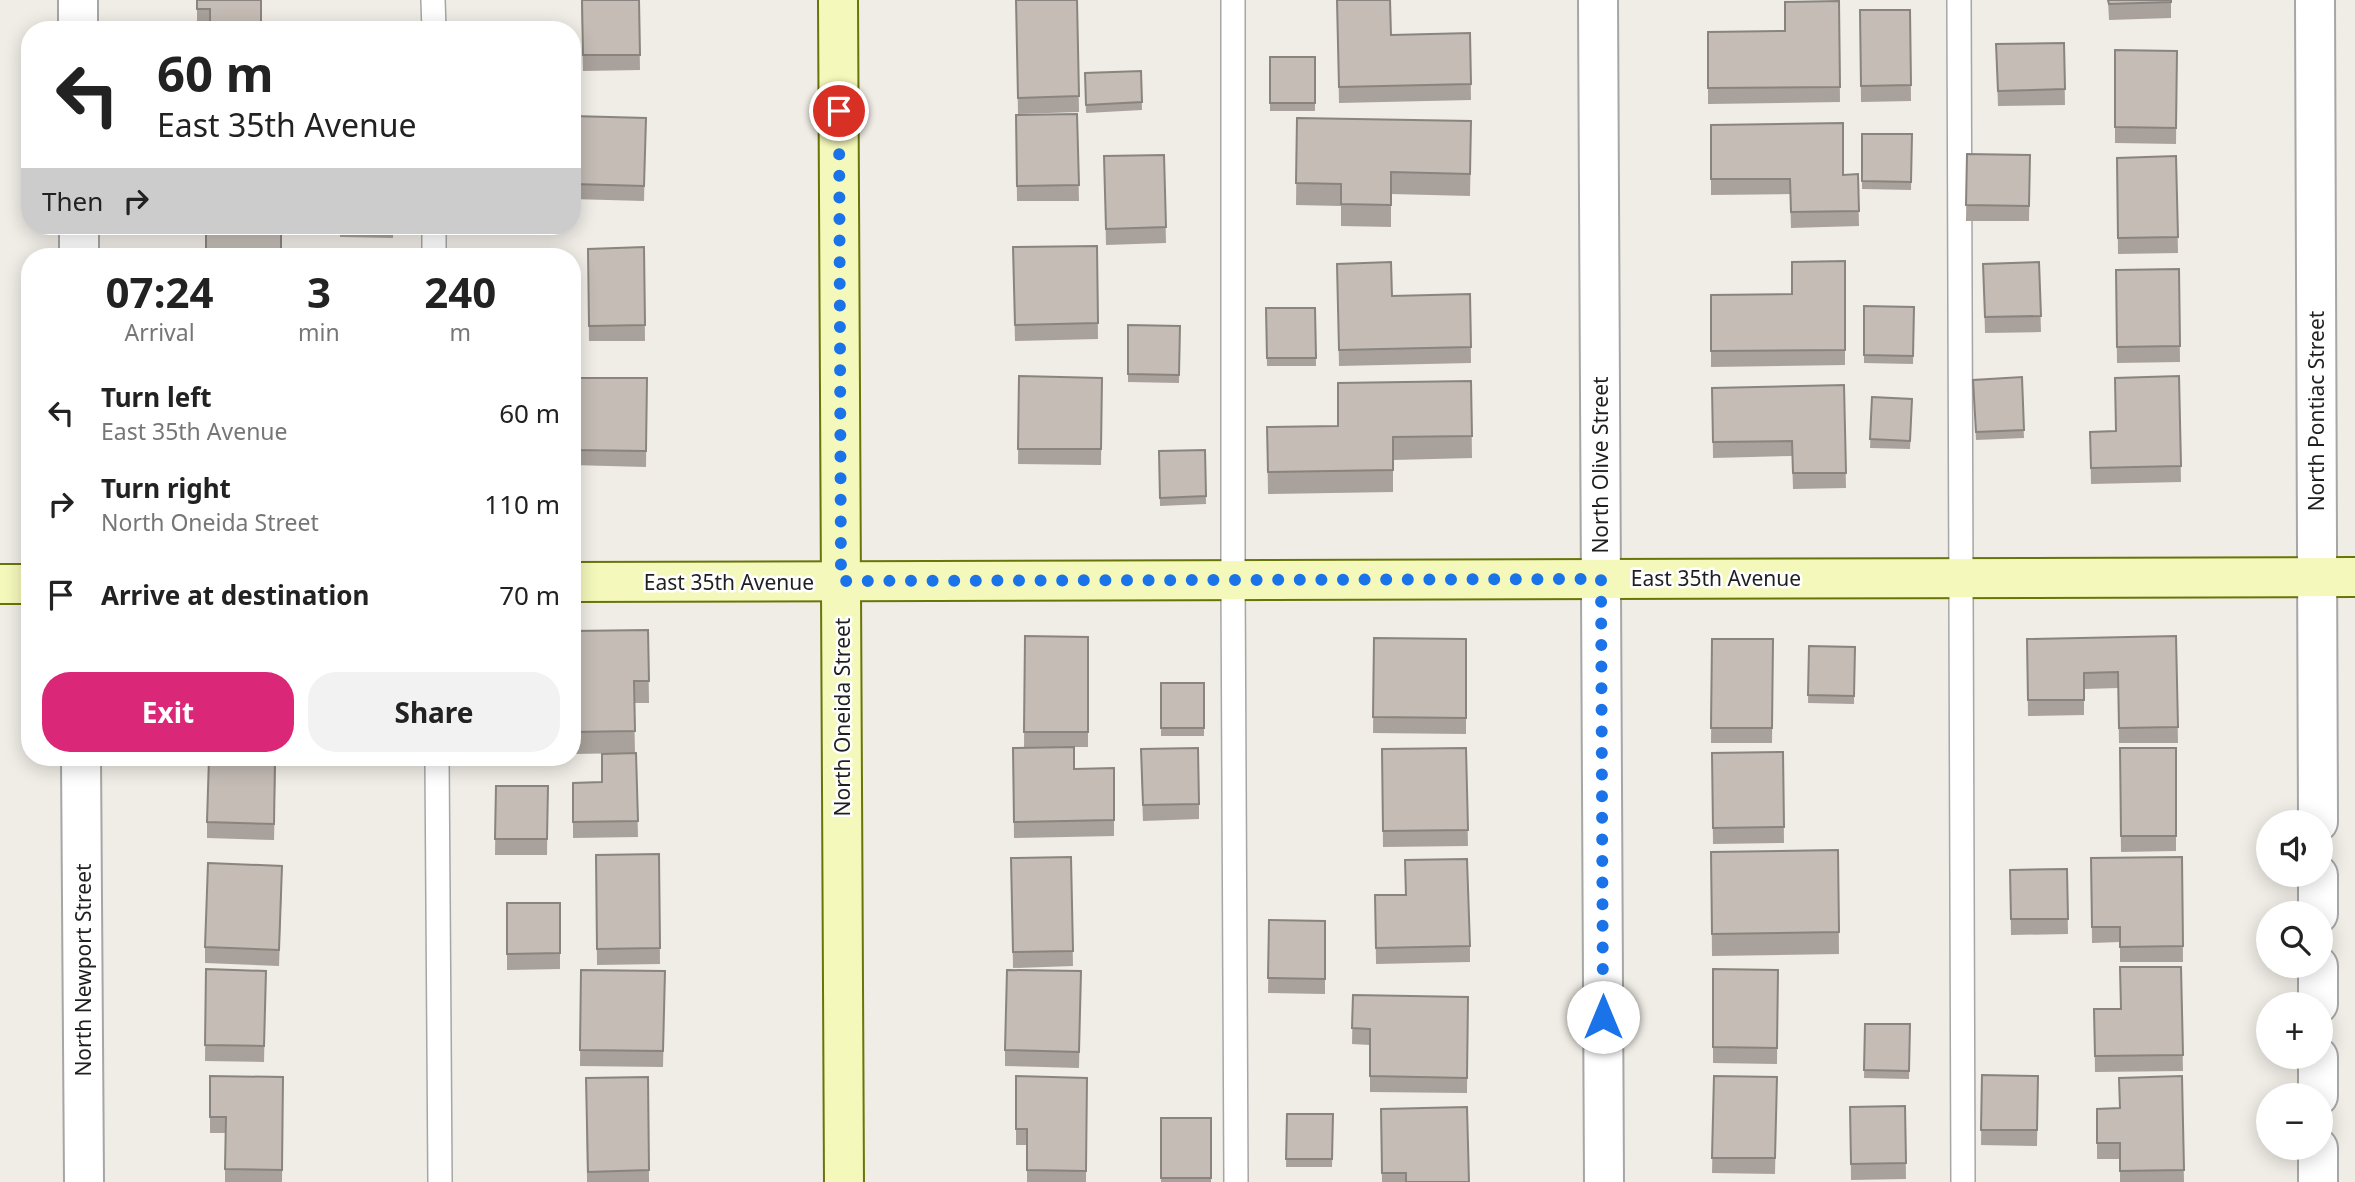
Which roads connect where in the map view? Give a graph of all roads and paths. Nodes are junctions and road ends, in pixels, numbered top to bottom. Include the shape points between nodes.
1 (78, 0) edge
2 (433, 0) edge
3 (838, 0) edge
4 (1233, 0) edge
5 (1598, 0) edge
6 (1959, 0) edge
7 (2315, 0) edge
8 (78, 21) edge
9 (433, 21) edge
10 (2317, 576) junction
11 (2355, 577) edge
12 (1961, 578) junction
13 (1601, 579) junction
14 (1233, 580) junction
15 (841, 581) junction
16 (581, 582) edge
17 (0, 584) edge
18 (21, 584) edge
19 (82, 766) edge
20 (437, 766) edge
21 (2318, 810) edge
22 (2318, 1160) edge
23 (84, 1182) edge
24 (440, 1182) edge
25 (844, 1182) edge
26 (1236, 1182) edge
27 (1604, 1182) edge
28 (1963, 1182) edge
29 (2318, 1182) edge

1 - 8 street
2 - 9 lane
3 - 15 street, North Oneida Street
4 - 14 lane
5 - 13 street, North Olive Street
6 - 12 lane
7 - 10 street, North Pontiac Street
10 - 11 street, East 35th Avenue
10 - 12 street, East 35th Avenue
10 - 21 street, North Pontiac Street
12 - 13 street, East 35th Avenue
12 - 28 lane
13 - 14 street, East 35th Avenue
13 - 27 street, North Olive Street
14 - 15 street, East 35th Avenue
14 - 26 lane
15 - 16 street, East 35th Avenue
15 - 25 street, North Oneida Street
17 - 18 street
19 - 23 street, North Newport Street
20 - 24 lane
22 - 29 street

